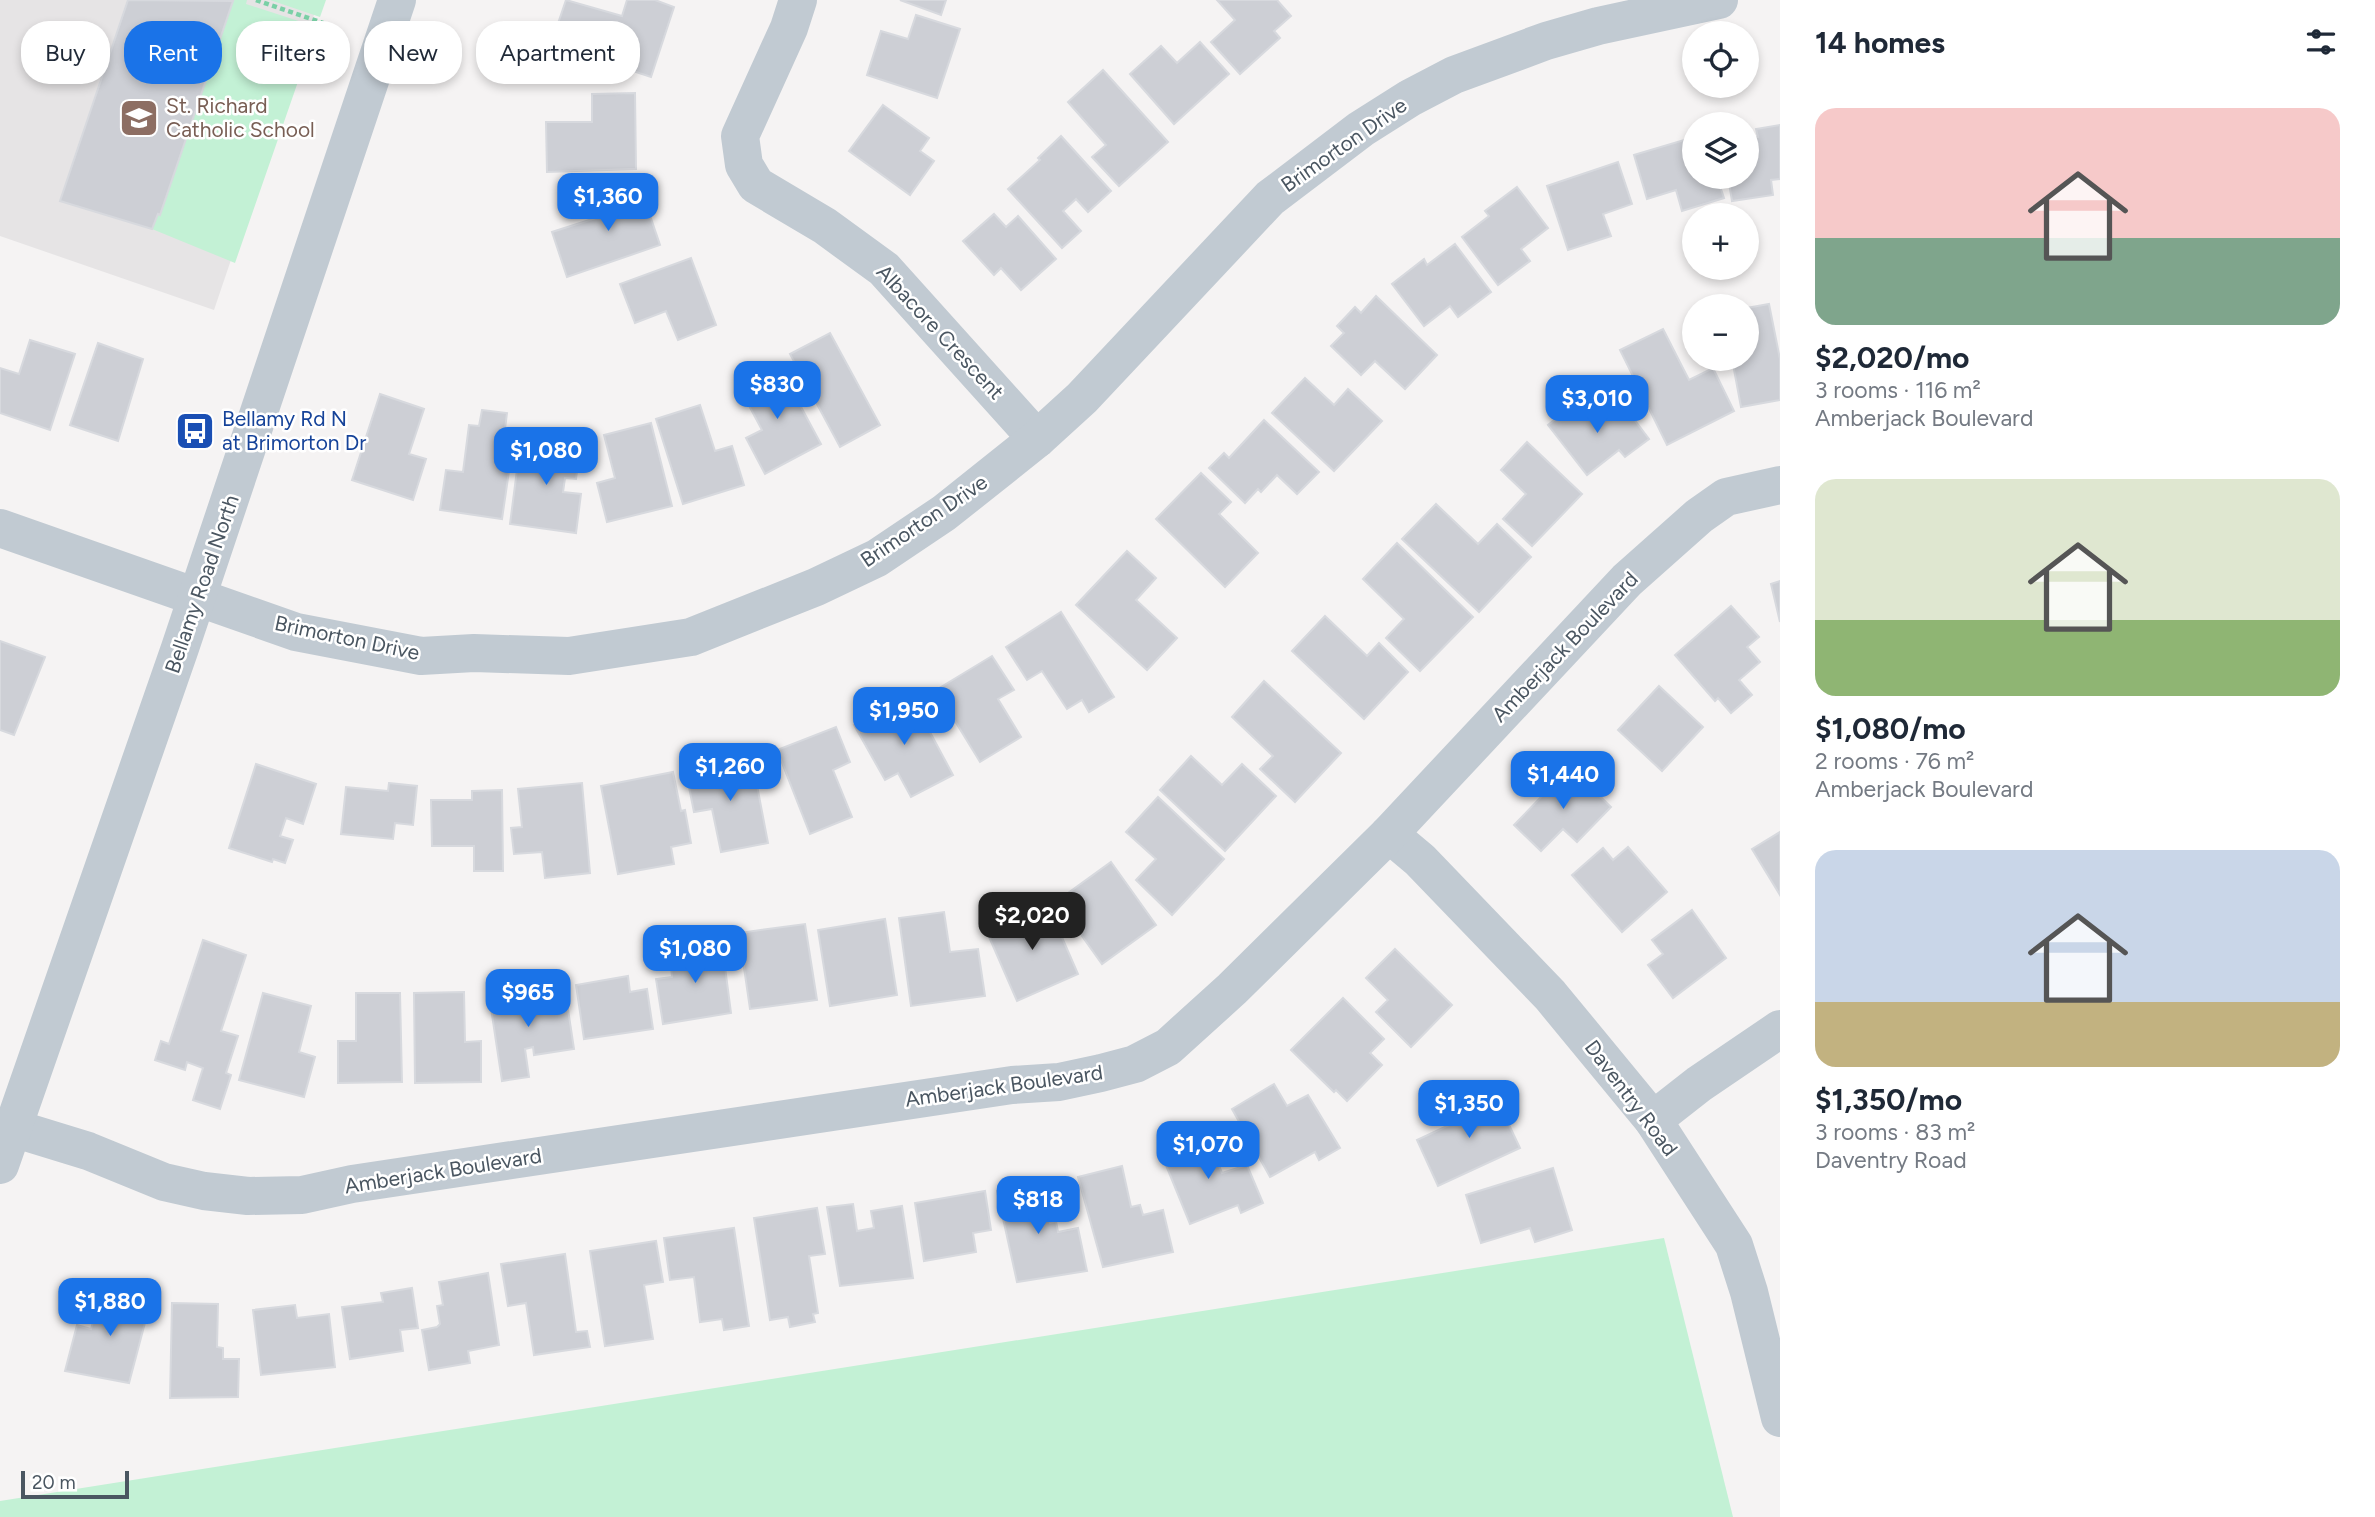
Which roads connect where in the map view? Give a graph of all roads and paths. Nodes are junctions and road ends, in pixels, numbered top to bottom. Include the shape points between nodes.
1 (256, 0) edge
2 (397, 0) edge
3 (798, 0) edge
4 (1719, 0) edge
5 (317, 21) edge
6 (1037, 439) junction
7 (1780, 485) edge
8 (0, 528) edge
9 (197, 598) junction
10 (1389, 834) junction
11 (1780, 1030) edge
12 (1653, 1120) junction
13 (13, 1128) junction
14 (0, 1165) edge
15 (1780, 1419) edge

1 - 5 path
2 - 9 street, Bellamy Road North
3 - 6 street, Albacore Crescent via 740,136 744,166 756,185 825,226 884,269
4 - 6 street, Brimorton Drive via 1598,26 1502,56 1454,75 1361,129 1270,198 1083,398
6 - 9 street, Brimorton Drive via 944,513 877,558 691,638 569,656 421,656 296,632
7 - 10 street, Amberjack Boulevard via 1726,497 1627,580
8 - 9 street, Brimorton Drive
9 - 13 street, Bellamy Road North
10 - 12 street, Daventry Road via 1420,860 1550,995
10 - 13 street, Amberjack Boulevard via 1168,1047 1135,1064 1059,1083 1012,1085 302,1195 248,1196 164,1182 88,1151
11 - 12 street
12 - 15 street, Daventry Road via 1734,1245
13 - 14 street, Bellamy Road North

